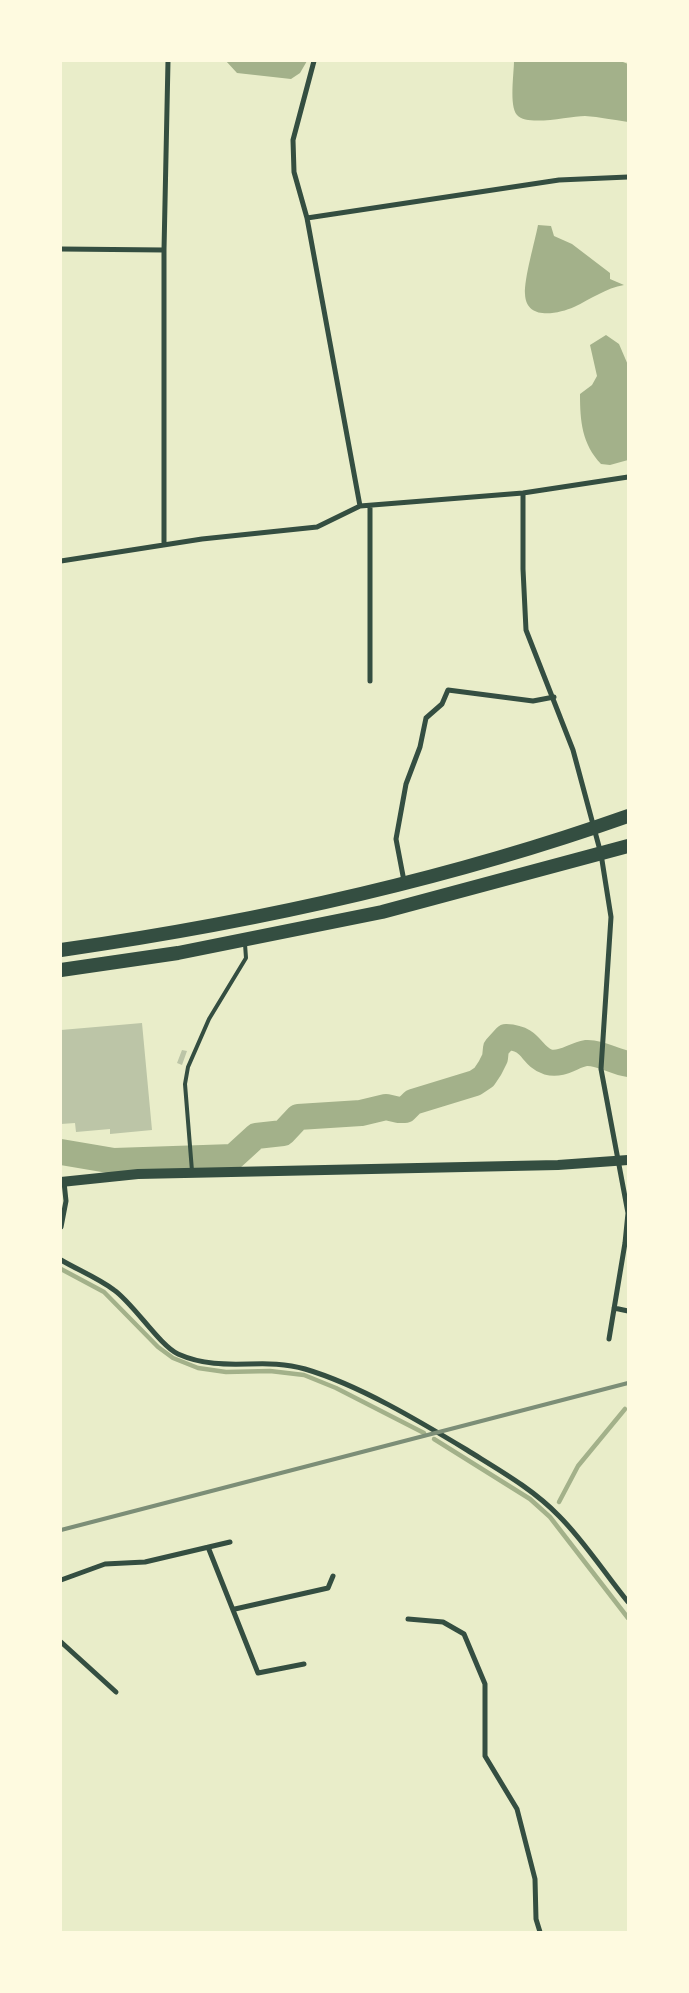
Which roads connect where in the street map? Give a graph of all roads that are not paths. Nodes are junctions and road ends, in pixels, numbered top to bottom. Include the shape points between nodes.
1 (168, 61) edge
2 (314, 61) edge
3 (628, 177) edge
4 (307, 218) junction
5 (61, 249) edge
6 (164, 250) junction
7 (628, 477) edge
8 (523, 493) junction
9 (360, 506) junction
10 (370, 506) junction
11 (164, 545) junction
12 (61, 560) edge
13 (370, 681) dead end
14 (554, 698) junction
15 (628, 816) edge
16 (595, 828) junction
17 (628, 846) edge
18 (601, 854) junction
19 (404, 883) junction
20 (245, 939) junction
21 (61, 950) edge
22 (61, 970) edge
23 (623, 1161) edge
24 (192, 1168) junction
25 (62, 1182) edge
26 (61, 1227) edge
27 (626, 1243) edge
28 (61, 1260) edge
29 (614, 1308) junction
30 (628, 1311) edge
31 (609, 1339) dead end
32 (230, 1542) dead end
33 (208, 1547) junction
34 (333, 1576) dead end
35 (61, 1580) edge
36 (628, 1602) edge
37 (235, 1609) junction
38 (408, 1619) dead end
39 (61, 1642) edge
40 (304, 1664) dead end
41 (116, 1692) dead end
42 (540, 1932) edge

1 - 6 street
2 - 4 street via 293,140 294,172
3 - 4 street via 560,180
4 - 9 street
5 - 6 street
6 - 11 street
7 - 8 street
8 - 10 street
8 - 14 street via 526,630
9 - 10 street
9 - 11 street via 317,527
10 - 13 street
11 - 12 street
14 - 16 street
14 - 19 street via 533,701 448,690 442,704 426,718 420,747 406,784 396,839
15 - 16 highway
16 - 18 street
16 - 19 highway
17 - 18 highway
18 - 20 highway via 382,912
18 - 23 street via 611,917 601,1069
19 - 21 highway via 174,934
20 - 22 highway via 178,953
20 - 24 lane via 246,958 209,1019 188,1067 185,1084
23 - 24 main road via 558,1165
23 - 27 street via 628,1213
24 - 25 main road
25 - 26 street via 66,1201
27 - 29 street
28 - 36 street via 115,1290 175,1352 194,1361 216,1365 273,1364 304,1368 402,1411 438,1432 514,1479 561,1517
29 - 30 street
29 - 31 street
32 - 33 street
33 - 35 street via 145,1562 105,1564
33 - 37 street
34 - 37 street via 328,1588
37 - 40 street via 258,1673
38 - 42 street via 443,1622 464,1634 482,1676 485,1684 485,1756 517,1809 534,1879 536,1919
39 - 41 street

